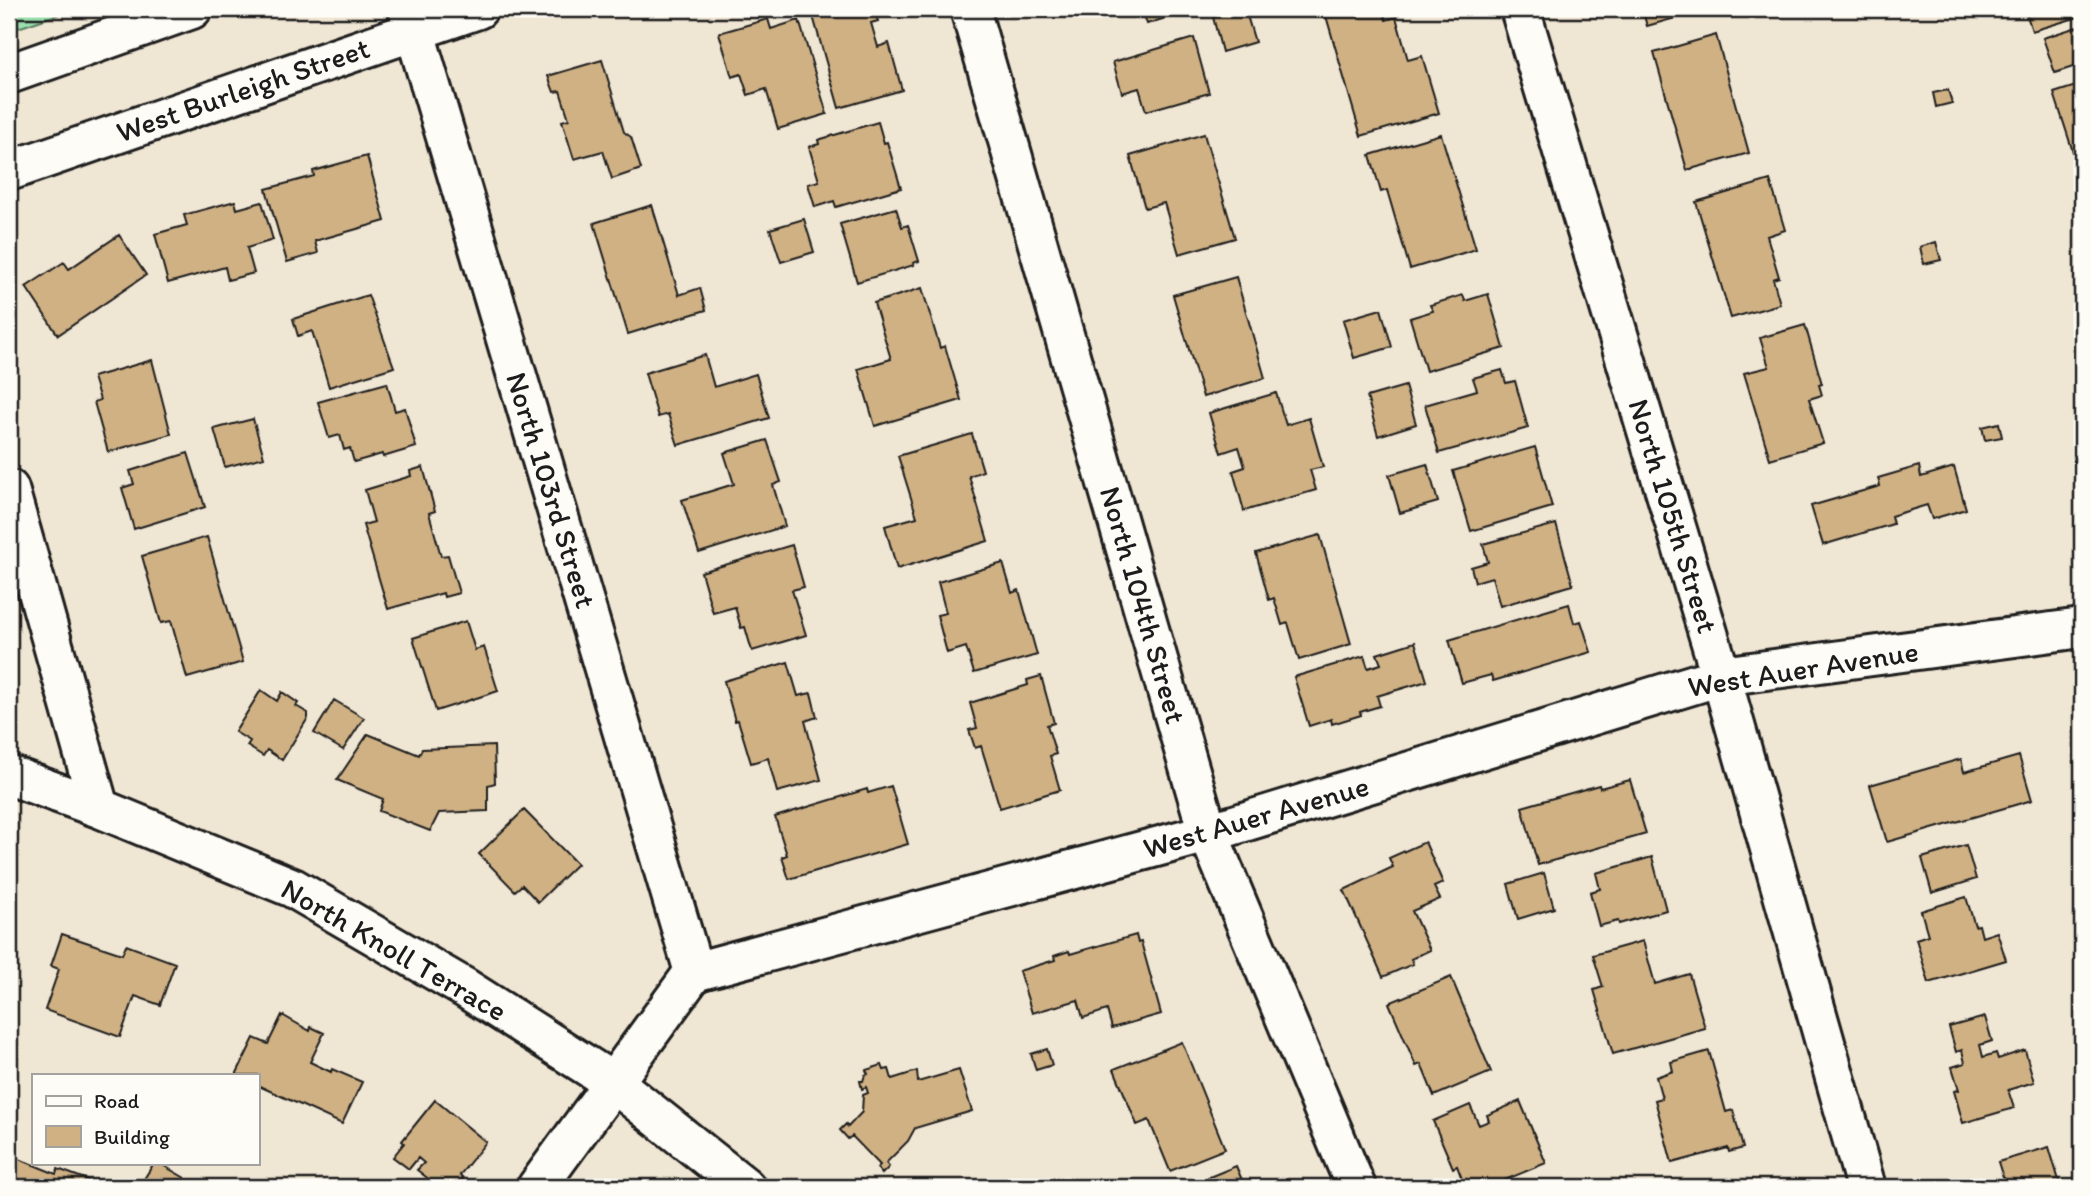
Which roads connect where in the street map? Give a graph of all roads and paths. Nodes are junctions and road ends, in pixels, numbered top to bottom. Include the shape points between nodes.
1 (192, 9) edge
2 (478, 9) edge
3 (971, 9) edge
4 (1520, 9) edge
5 (411, 20) edge
6 (9, 74) edge
7 (9, 171) edge
8 (9, 489) edge
9 (2082, 628) edge
10 (1721, 676) junction
11 (9, 775) edge
12 (99, 808) junction
13 (1208, 833) junction
14 (694, 972) junction
15 (614, 1083) junction
16 (537, 1187) edge
17 (745, 1187) edge
18 (1356, 1187) edge
19 (1866, 1187) edge

1 - 6 street
2 - 5 street, West Burleigh Street
3 - 13 street, North 104th Street
4 - 10 street, North 105th Street
5 - 7 street, West Burleigh Street
5 - 14 street, North 103rd Street
8 - 12 street
9 - 10 street, West Auer Avenue
10 - 13 street, West Auer Avenue
10 - 19 street, North 105th Street
11 - 12 street, North Knoll Terrace
12 - 15 street, North Knoll Terrace via 293,888 465,988
13 - 14 street, West Auer Avenue
13 - 18 street, North 104th Street
14 - 15 street
15 - 16 street
15 - 17 street, North Knoll Terrace

